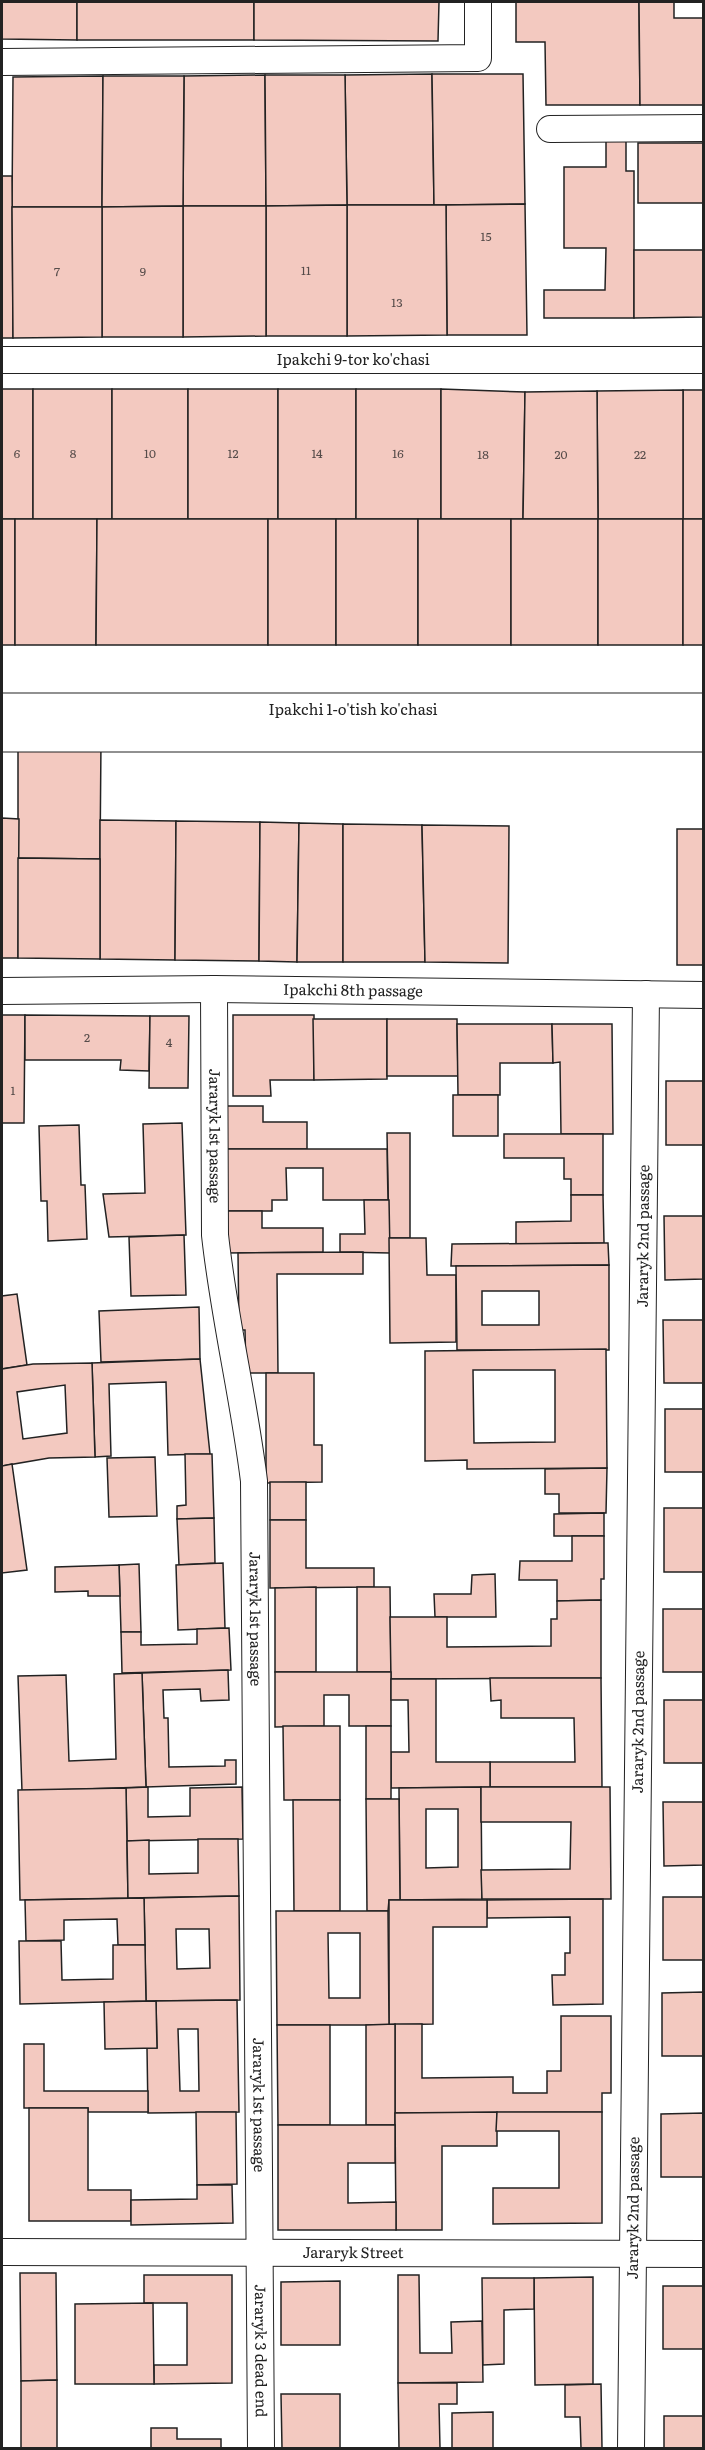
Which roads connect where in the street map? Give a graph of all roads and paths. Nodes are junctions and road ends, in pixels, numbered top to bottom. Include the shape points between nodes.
1 (478, 2) edge
2 (2, 62) edge
3 (704, 128) edge
4 (550, 129) dead end
5 (2, 360) edge
6 (704, 360) edge
7 (2, 710) edge
8 (704, 710) edge
9 (2, 735) edge
10 (704, 735) edge
11 (214, 989) junction
12 (2, 991) edge
13 (646, 994) junction
14 (704, 995) edge
15 (2, 2252) edge
16 (261, 2253) junction
17 (632, 2253) junction
18 (704, 2254) edge
19 (261, 2448) edge
20 (632, 2448) edge

1 - 2 street via 478,58
3 - 4 street
5 - 6 street, Ipakchi 9-tor ko'chasi
7 - 8 main road, Ipakchi 1-o'tish ko'chasi
9 - 10 main road, Ipakchi 1-o'tish ko'chasi
11 - 12 street, Ipakchi 8th passage
11 - 13 street, Ipakchi 8th passage
11 - 16 street, Jararyk 1st passage via 215,1235 254,1481
13 - 14 street, Ipakchi 8th passage
13 - 17 street, Jararyk 2nd passage
15 - 16 street, Jararyk Street
16 - 17 street, Jararyk Street
16 - 19 street, Jararyk 3 dead end
17 - 18 street, Jararyk Street
17 - 20 street, Jararyk 2nd passage

